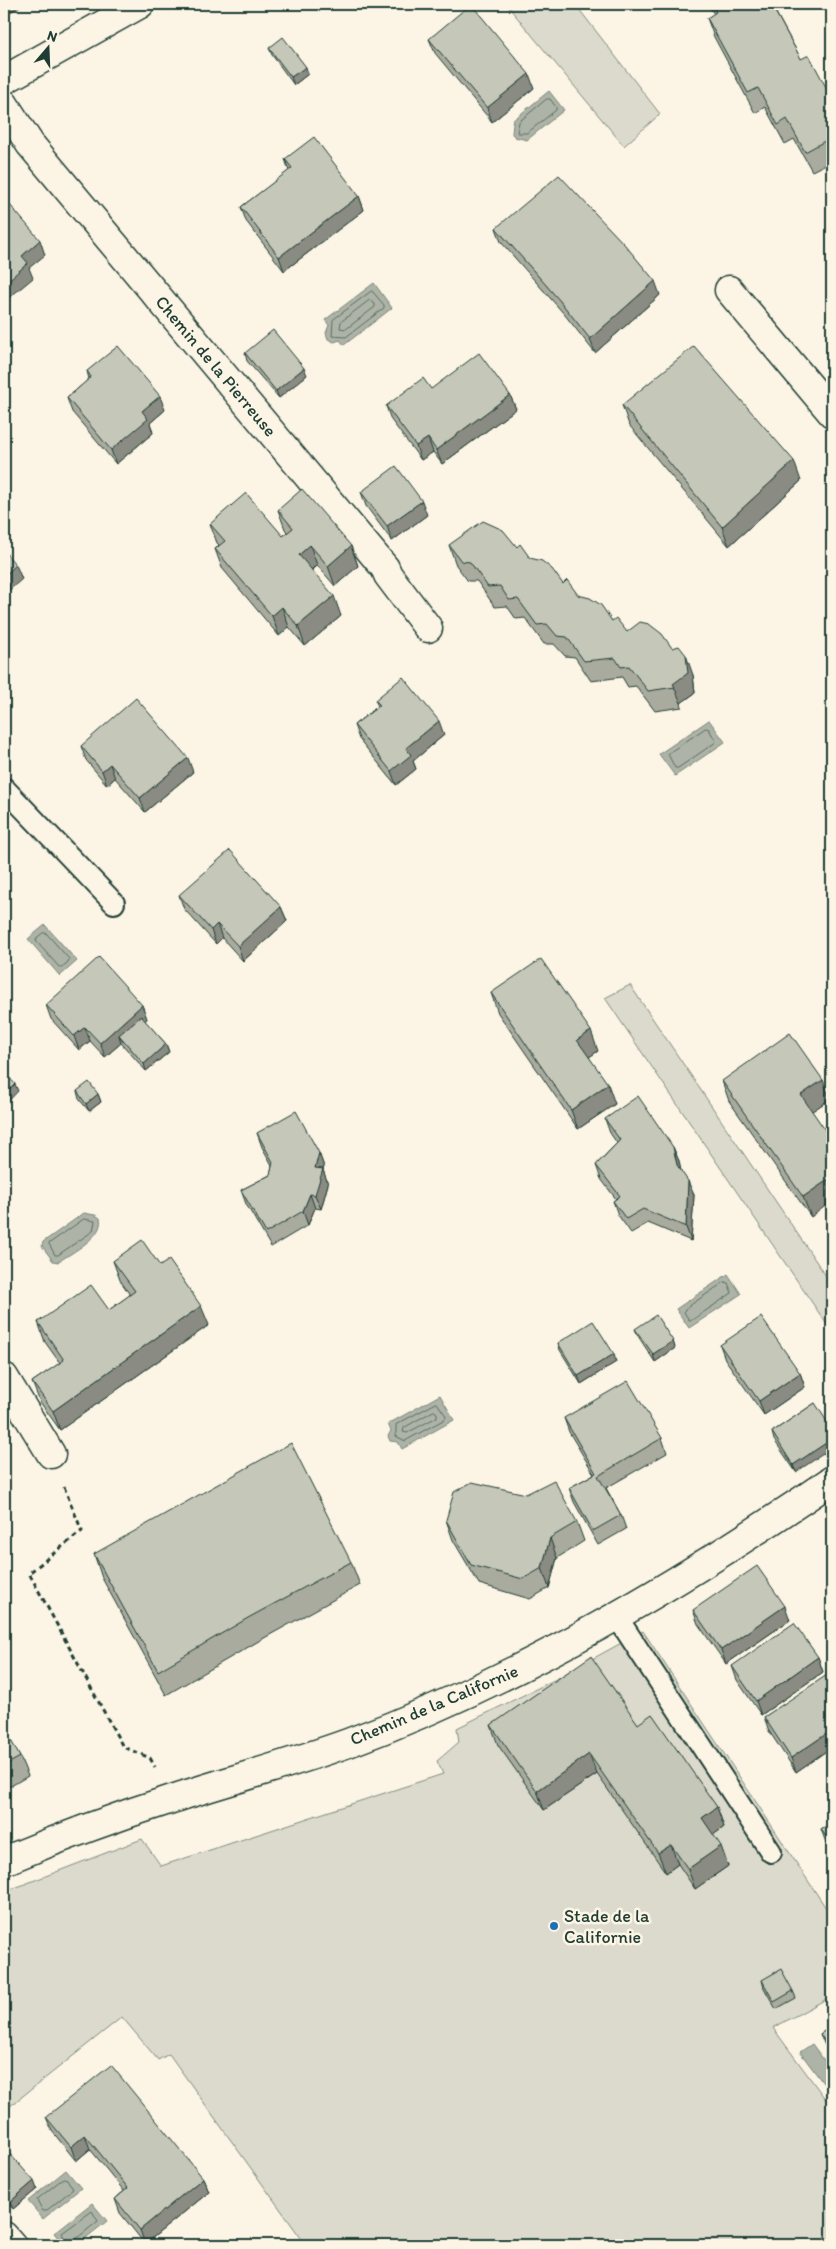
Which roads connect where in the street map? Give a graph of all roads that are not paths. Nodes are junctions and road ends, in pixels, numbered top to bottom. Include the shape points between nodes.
1 (140, 4) edge
2 (4, 80) edge
3 (4, 104) edge
4 (730, 290) dead end
5 (832, 413) edge
6 (428, 628) dead end
7 (4, 788) edge
8 (114, 903) dead end
9 (4, 1377) edge
10 (51, 1454) road end
11 (832, 1480) edge
12 (617, 1617) junction
13 (771, 1852) dead end
14 (4, 1861) edge
15 (4, 2236) edge
16 (12, 2245) edge

1 - 2 street
3 - 6 street, Chemin de la Pierreuse via 30,144 385,568
4 - 5 street
7 - 8 lane
9 - 10 street
11 - 12 street, Chemin de la Californie
12 - 13 lane
12 - 14 street, Chemin de la Californie via 451,1701 312,1756 173,1798
15 - 16 street

